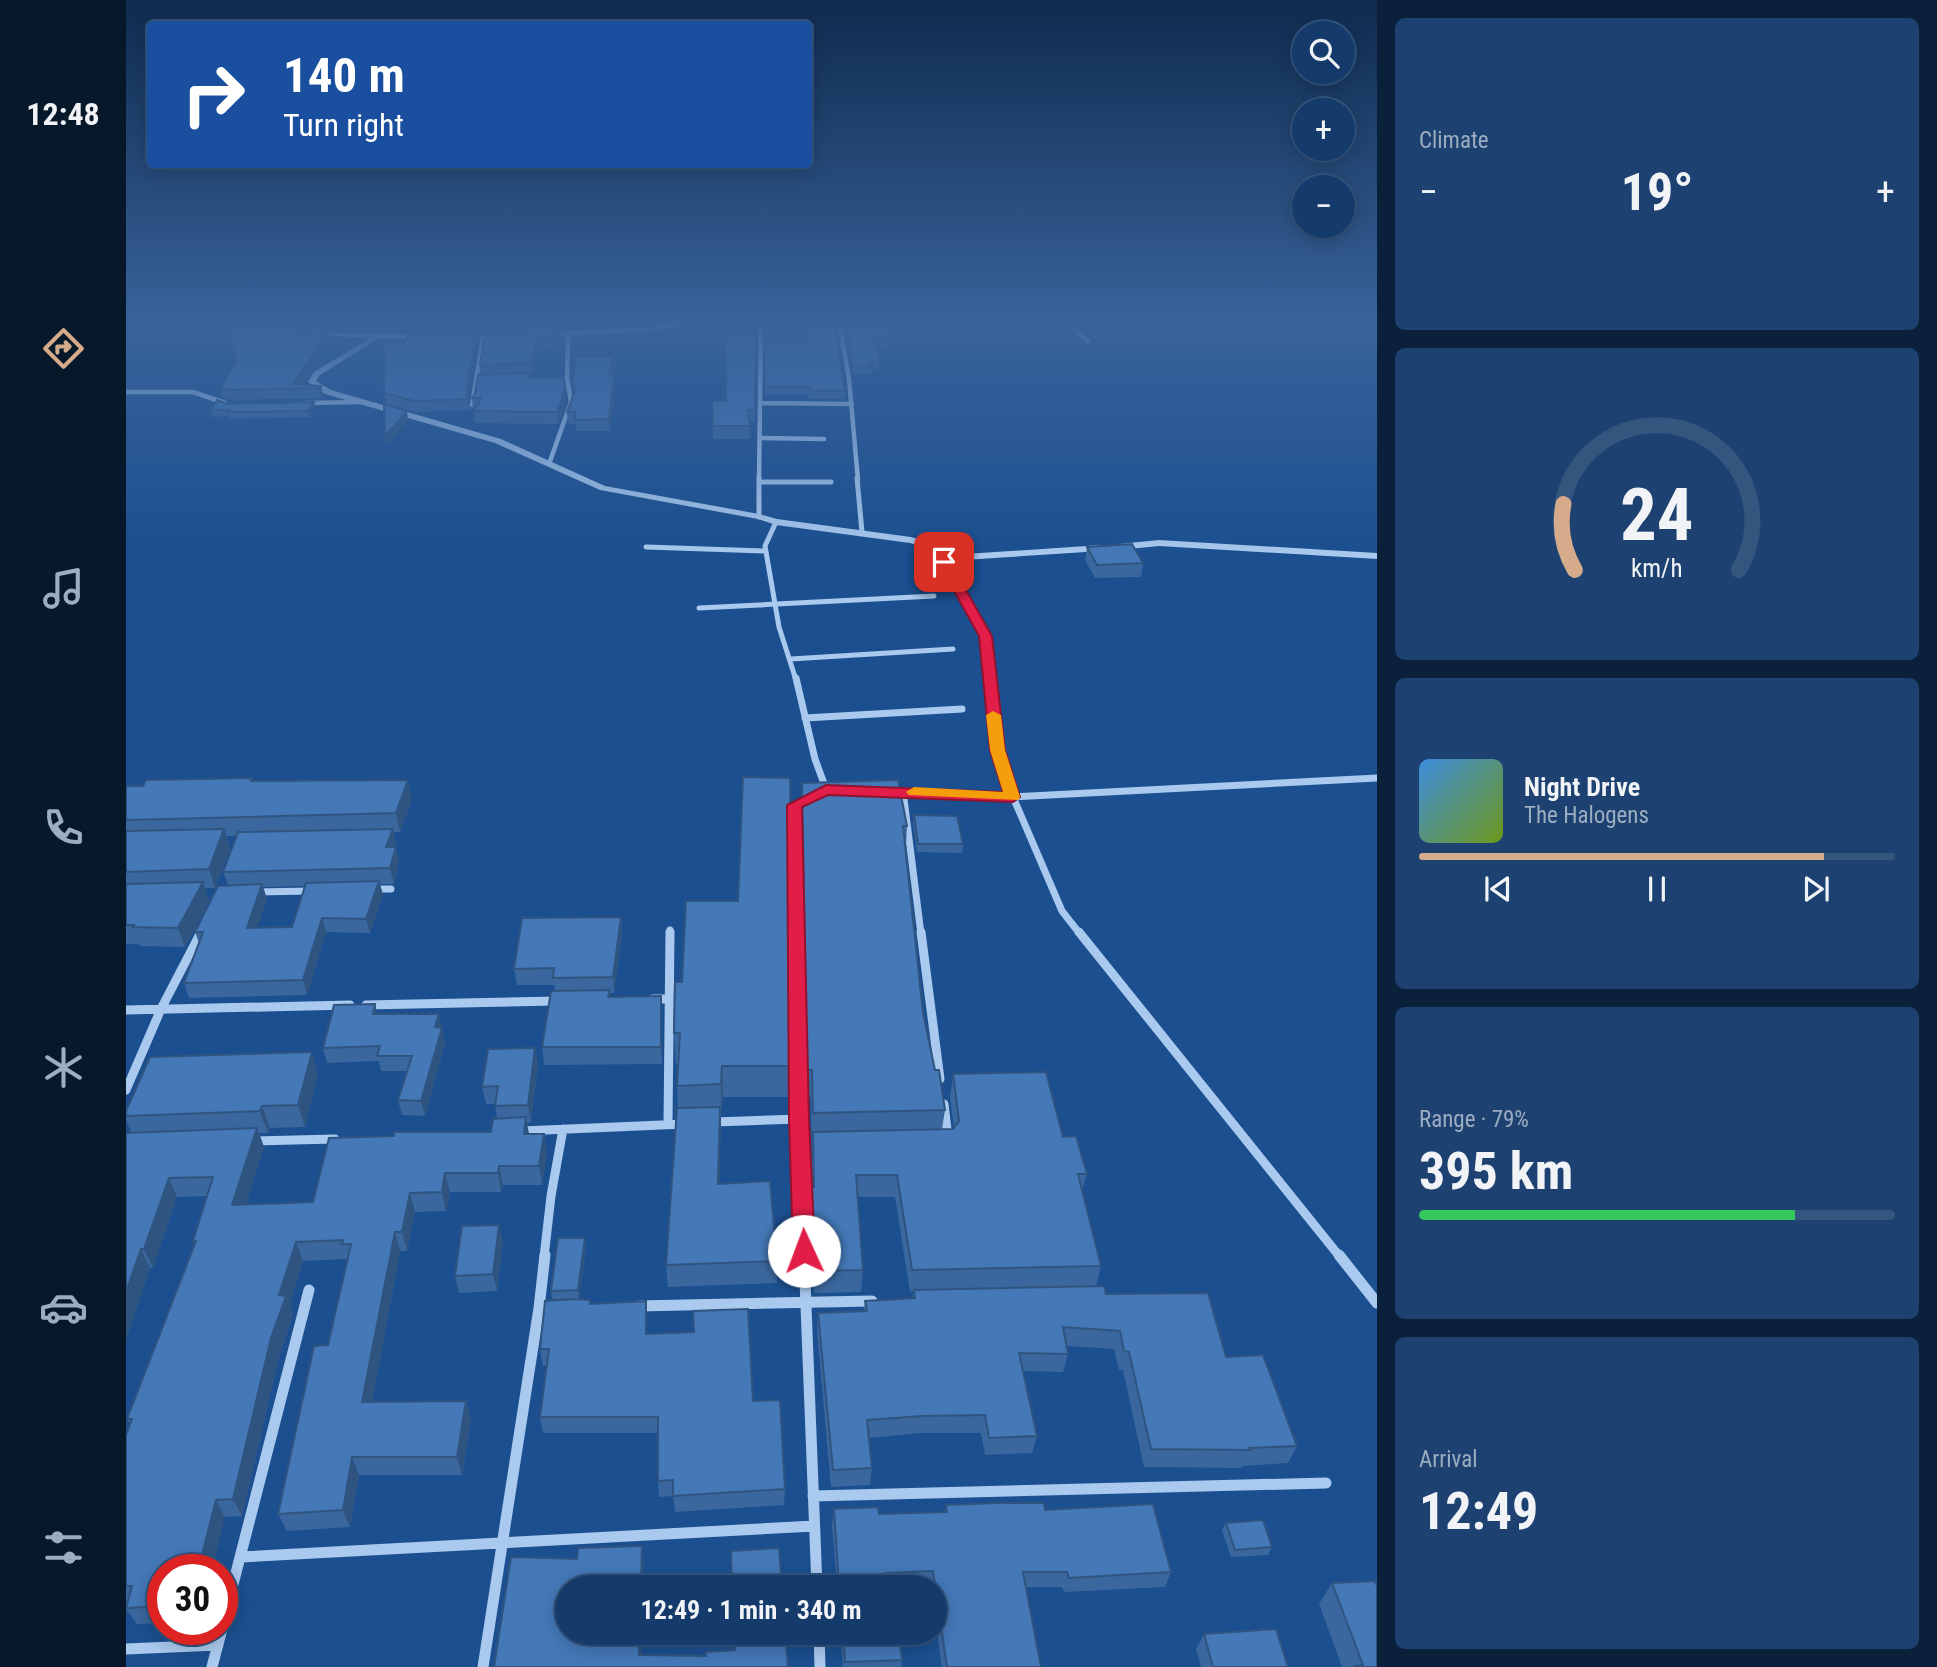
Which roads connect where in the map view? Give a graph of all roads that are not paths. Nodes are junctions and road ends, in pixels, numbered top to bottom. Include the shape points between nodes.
1 (215, 400) edge
2 (359, 400) edge
3 (473, 400) edge
4 (571, 400) edge
5 (760, 400) edge
6 (851, 400) edge
7 (368, 402) junction
8 (299, 403) edge
9 (760, 403) junction
10 (852, 404) junction
11 (229, 405) edge
12 (472, 405) edge
13 (760, 438) junction
14 (824, 439) dead end
15 (550, 464) junction
16 (759, 482) junction
17 (831, 482) dead end
18 (759, 517) junction
19 (776, 523) junction
20 (862, 533) junction
21 (646, 547) dead end
22 (941, 549) junction
23 (766, 551) junction
24 (1377, 556) edge
25 (934, 596) dead end
26 (775, 604) junction
27 (699, 608) dead end
28 (953, 649) dead end
29 (791, 659) junction
30 (962, 709) dead end
31 (805, 718) junction
32 (1377, 778) edge
33 (826, 790) junction
34 (839, 790) edge
35 (878, 791) edge
36 (904, 791) junction
37 (1013, 797) junction
38 (365, 889) edge
39 (391, 889) dead end
40 (326, 890) edge
41 (247, 892) edge
42 (202, 928) edge
43 (670, 930) dead end
44 (642, 999) edge
45 (669, 999) junction
46 (573, 1001) edge
47 (160, 1009) junction
48 (126, 1010) edge
49 (126, 1090) edge
50 (799, 1119) junction
51 (694, 1123) edge
52 (707, 1123) edge
53 (668, 1124) junction
54 (563, 1129) junction
55 (508, 1132) edge
56 (344, 1139) edge
57 (235, 1142) edge
58 (935, 1144) edge
59 (800, 1147) junction
60 (814, 1147) edge
61 (309, 1290) dead end
62 (888, 1301) edge
63 (806, 1303) junction
64 (1377, 1303) edge
65 (633, 1306) edge
66 (539, 1308) junction
67 (566, 1308) edge
68 (1326, 1483) dead end
69 (813, 1496) junction
70 (814, 1526) junction
71 (504, 1541) junction
72 (241, 1557) junction
73 (238, 1568) edge
74 (816, 1575) edge
75 (218, 1645) joint
76 (819, 1645) edge
77 (126, 1649) edge
78 (212, 1667) edge
79 (484, 1667) edge
80 (820, 1667) edge

1 - 11 street
2 - 7 street
3 - 12 street
4 - 15 street
5 - 9 street
6 - 10 street
7 - 8 street
7 - 15 street via 498,441
9 - 10 street
9 - 13 street
10 - 20 street
13 - 14 street
13 - 16 street
15 - 18 street via 603,488
16 - 17 street
16 - 18 street
18 - 19 street
19 - 20 street
19 - 23 street
20 - 22 street
21 - 23 street
22 - 24 street via 964,557 1013,556 1159,543
22 - 37 street via 986,636 997,750
23 - 26 street
25 - 26 street
26 - 27 street
26 - 29 street
28 - 29 street
29 - 31 street
30 - 31 street
31 - 33 street
32 - 37 street
33 - 34 street
33 - 50 street via 794,805
35 - 36 street
36 - 37 street
36 - 58 street via 949,1144
37 - 64 street via 1062,911
38 - 39 street
40 - 41 street
42 - 47 street
43 - 45 street
44 - 45 street
45 - 53 street
46 - 47 street
47 - 48 street
47 - 49 street
50 - 52 street
50 - 59 street
51 - 53 street
53 - 54 street
54 - 55 street
54 - 66 street
56 - 57 street
59 - 60 street
59 - 63 street
61 - 72 street
62 - 63 street
63 - 65 street
63 - 69 street
66 - 67 street
66 - 71 street
68 - 69 street
69 - 70 street
70 - 71 street
70 - 74 street
71 - 72 street
71 - 79 street
72 - 73 street
75 - 77 street
75 - 78 street
76 - 80 street

